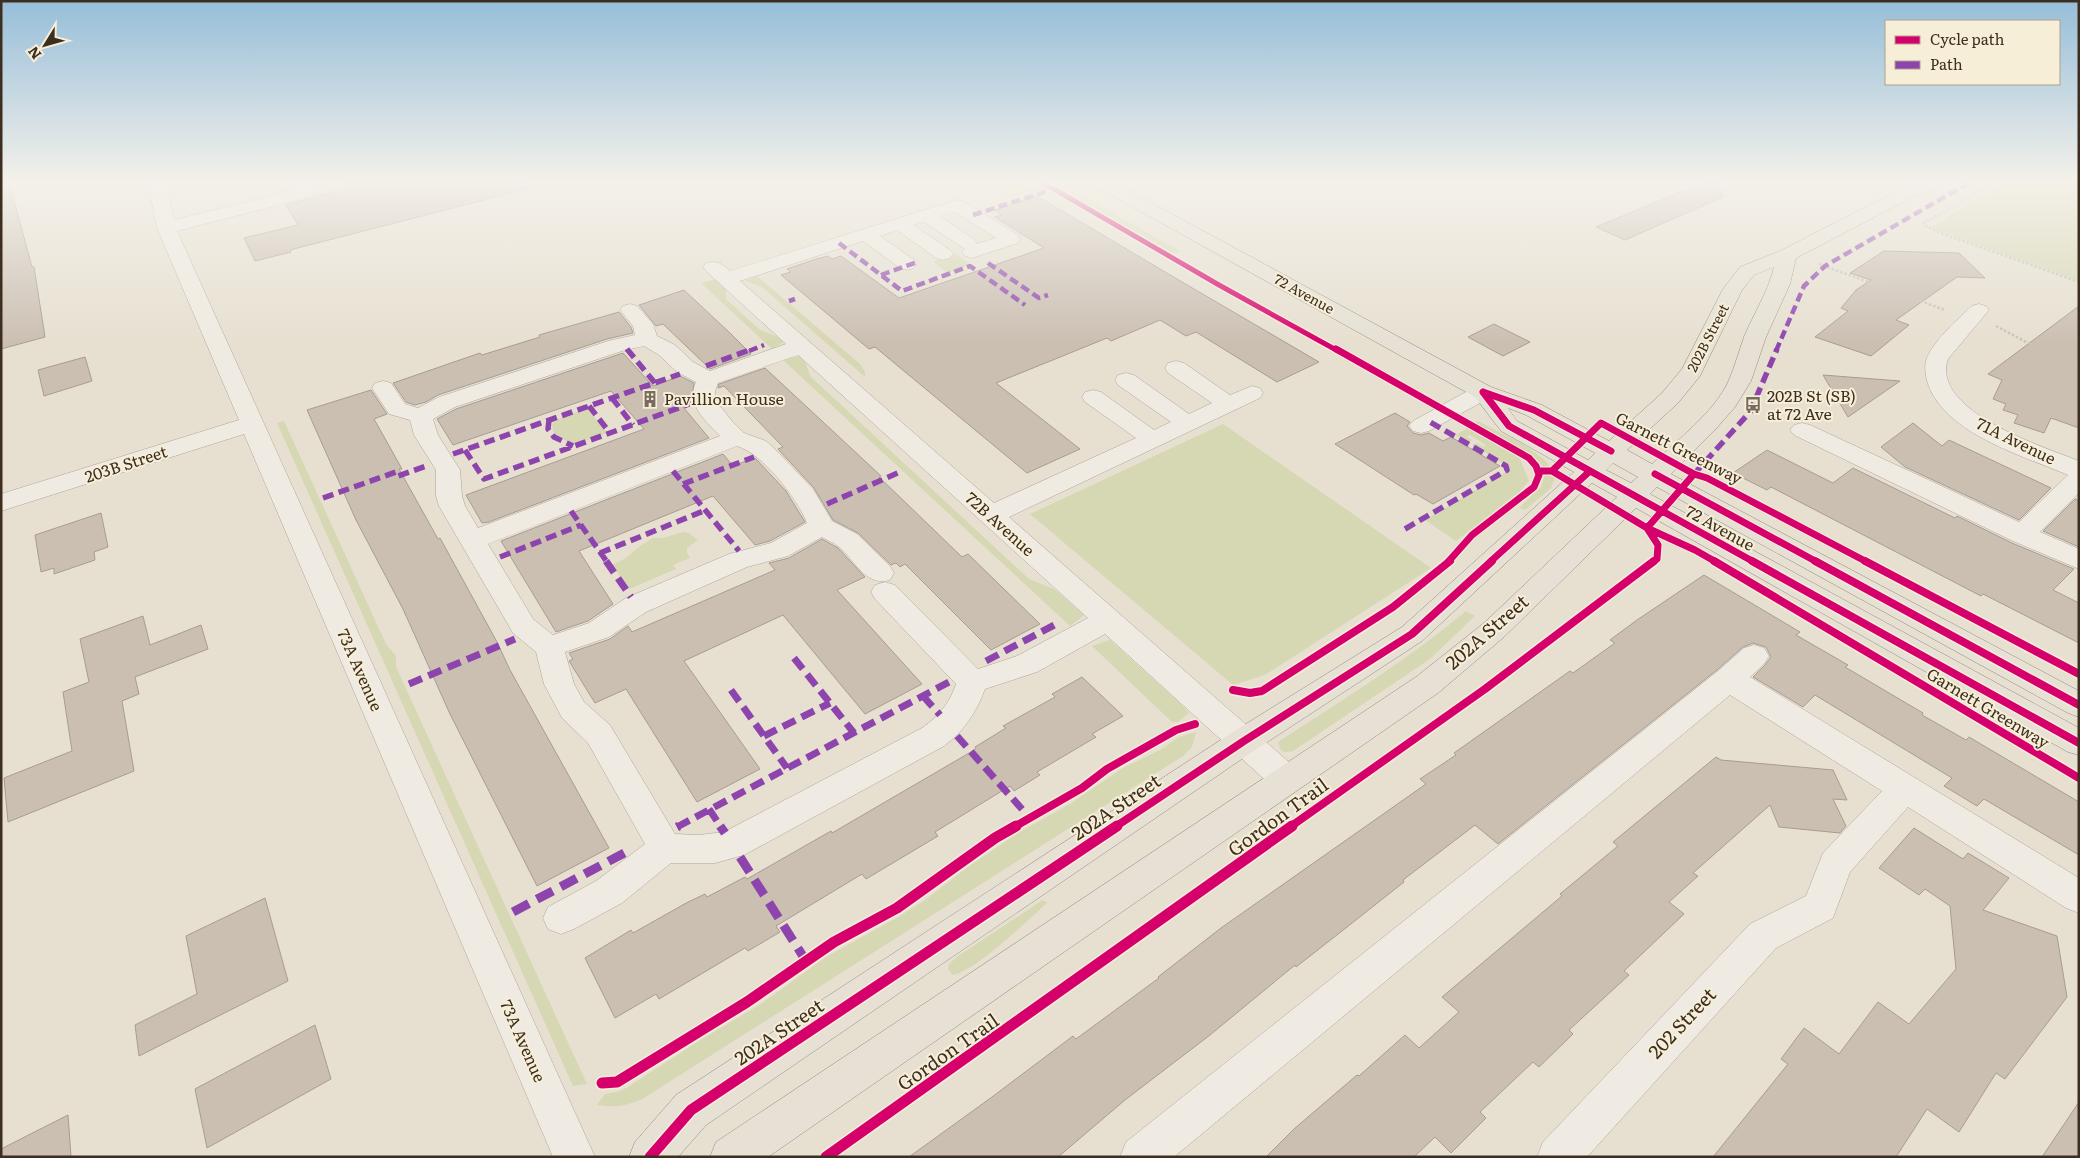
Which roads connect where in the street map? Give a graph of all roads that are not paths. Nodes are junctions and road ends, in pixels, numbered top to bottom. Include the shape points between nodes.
1 (169, 235) edge
2 (866, 235) joint
3 (916, 235) edge
4 (953, 235) edge
5 (1006, 235) edge
6 (1197, 235) edge
7 (1823, 235) edge
8 (943, 254) dead end
9 (1789, 254) junction
10 (907, 264) dead end
11 (630, 310) dead end
12 (1976, 313) road end
13 (647, 339) junction
14 (802, 346) junction
15 (1176, 368) dead end
16 (708, 378) junction
17 (1126, 380) dead end
18 (383, 388) dead end
19 (1483, 392) junction
20 (1252, 393) dead end
21 (1093, 397) dead end
22 (1228, 404) junction
23 (420, 416) junction
24 (1187, 423) junction
25 (251, 424) junction
26 (1421, 426) dead end
27 (1802, 430) dead end
28 (737, 438) junction
29 (1152, 439) junction
30 (1611, 451) junction
31 (2079, 470) edge
32 (1590, 471) junction
33 (2079, 478) edge
34 (1644, 485) junction
35 (1, 503) edge
36 (991, 515) junction
37 (821, 526) junction
38 (2022, 535) junction
39 (473, 540) junction
40 (2079, 560) edge
41 (1108, 620) junction
42 (549, 646) junction
43 (1754, 656) dead end
44 (1729, 679) junction
45 (972, 682) junction
46 (2079, 705) edge
47 (1244, 742) junction
48 (2079, 743) edge
49 (1287, 780) junction
50 (1905, 788) junction
51 (665, 848) junction
52 (2079, 897) edge
53 (561, 918) dead end
54 (574, 1157) edge
55 (650, 1157) edge
56 (731, 1157) edge
57 (1141, 1157) edge
58 (1558, 1157) edge

1 - 25 street, 73A Avenue
2 - 10 street
2 - 14 street, 72B Avenue via 720,273
3 - 8 street
4 - 5 street via 970,248 1011,239
6 - 19 main road, 72 Avenue
7 - 9 main road, 202B Street
9 - 30 main road, 202B Street via 1747,271 1738,280 1692,371 1670,398
9 - 34 main road via 1740,381 1727,402
11 - 13 street via 643,324
12 - 31 street, 71A Avenue via 1942,350 1936,362 1939,380 1949,402 1978,425
13 - 16 street via 667,350 685,367
13 - 23 street via 616,346 447,402
14 - 16 street
14 - 36 street, 72B Avenue
15 - 22 street
16 - 28 street via 703,400
17 - 24 street
18 - 23 street via 398,409
19 - 26 street
19 - 30 main road, 72 Avenue via 1534,410
19 - 32 main road, 72 Avenue via 1510,426
20 - 22 street
21 - 29 street
22 - 24 street
23 - 39 street via 426,434 448,470 452,506
24 - 29 street
25 - 35 street, 203B Street
25 - 54 street, 73A Avenue
27 - 38 street
28 - 37 street via 759,447 809,500
28 - 39 street
29 - 36 street
30 - 32 main road, 202A Street
30 - 34 main road, 72 Avenue
32 - 34 main road, 72 Avenue
32 - 47 main road, 202A Street via 1412,634
33 - 38 street
34 - 46 main road, 72 Avenue
34 - 48 main road, 72 Avenue
34 - 49 main road, 202A Street via 1494,630 1427,684
36 - 41 street, 72B Avenue
37 - 42 street via 779,550 739,560 636,605 599,630
37 - 45 street via 848,540
38 - 40 street
39 - 42 street via 523,626
41 - 45 street via 1026,664
41 - 47 street, 72B Avenue
42 - 51 street via 559,684 573,710 598,734
43 - 44 street
44 - 50 street
44 - 57 street
45 - 51 street via 959,715 949,726 741,840 716,850
47 - 49 street, 72B Avenue
47 - 55 main road, 202A Street via 691,1110
49 - 56 main road, 202A Street
50 - 52 street
50 - 58 street, 202 Street via 1834,864 1820,907 1763,936
51 - 53 street via 608,892

